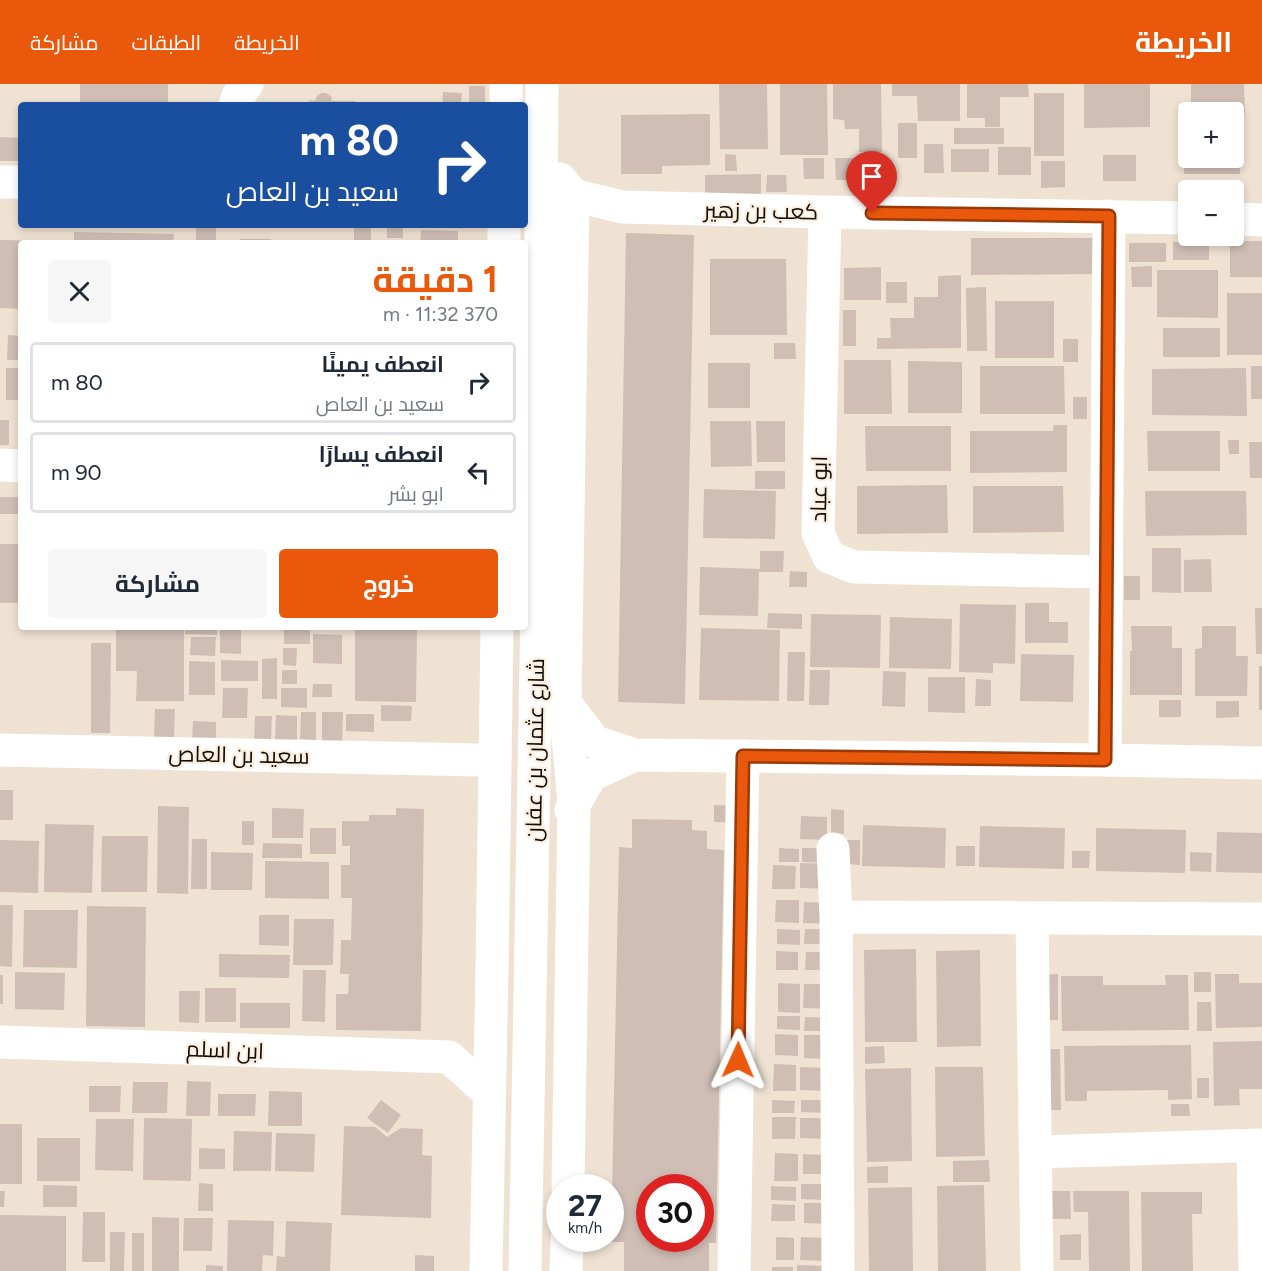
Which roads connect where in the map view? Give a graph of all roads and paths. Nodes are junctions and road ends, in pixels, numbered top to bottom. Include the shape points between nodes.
1 (247, 84) edge
2 (506, 84) edge
3 (542, 84) edge
4 (236, 102) edge
5 (506, 102) edge
6 (542, 146) junction
7 (0, 182) edge
8 (18, 182) edge
9 (573, 195) junction
10 (622, 207) junction
11 (825, 212) junction
12 (1109, 216) junction
13 (1178, 218) edge
14 (1244, 219) edge
15 (1262, 220) edge
16 (572, 238) junction
17 (0, 465) edge
18 (18, 466) edge
19 (1106, 572) junction
20 (494, 630) edge
21 (496, 630) edge
22 (566, 703) junction
23 (0, 750) edge
24 (635, 755) junction
25 (743, 756) junction
26 (478, 760) junction
27 (1105, 760) junction
28 (1262, 764) edge
29 (574, 804) junction
30 (833, 849) dead end
31 (532, 915) junction
32 (836, 917) junction
33 (1032, 919) junction
34 (1262, 919) edge
35 (492, 969) junction
36 (491, 1018) junction
37 (0, 1042) edge
38 (449, 1057) junction
39 (489, 1093) junction
40 (1258, 1144) edge
41 (1036, 1152) junction
42 (568, 1174) edge
43 (567, 1252) edge
44 (486, 1271) edge
45 (525, 1271) edge
46 (566, 1271) edge
47 (734, 1271) edge
48 (838, 1271) edge
49 (1037, 1271) edge
50 (1255, 1271) edge

1 - 4 street
2 - 5 street
3 - 6 street, شارع عثمان بن عفان
6 - 9 street
6 - 31 street, شارع عثمان بن عفان
7 - 8 street
9 - 10 street, كعب بن زهير
9 - 16 street, شارع عثمان بن عفان
10 - 11 street, كعب بن زهير
10 - 16 street, كعب بن زهير via 591,222
11 - 12 street, كعب بن زهير
11 - 19 street, ابو عباد via 818,533 829,557 854,567
12 - 13 street, كعب بن زهير
12 - 19 street
14 - 15 street
16 - 22 street, شارع عثمان بن عفان
17 - 18 street
19 - 27 street
20 - 26 street via 478,661
21 - 35 street, شارع عثمان بن عفان
22 - 24 street via 595,741
22 - 29 street, شارع عثمان بن عفان
23 - 26 street, سعيد بن العاص
24 - 25 street
24 - 29 street via 591,775
25 - 27 street
25 - 47 street
26 - 35 street via 477,939
27 - 28 street
29 - 31 street
29 - 42 street, شارع عثمان بن عفان
30 - 32 street
31 - 45 street, شارع عثمان بن عفان
32 - 33 street
32 - 48 street
33 - 34 street
33 - 41 street
35 - 36 street, شارع عثمان بن عفان
36 - 38 street
36 - 39 street, شارع عثمان بن عفان
37 - 38 street, ابن اسلم
38 - 39 street
39 - 44 street, شارع عثمان بن عفان
40 - 41 street
40 - 50 street
41 - 49 street
43 - 46 street

